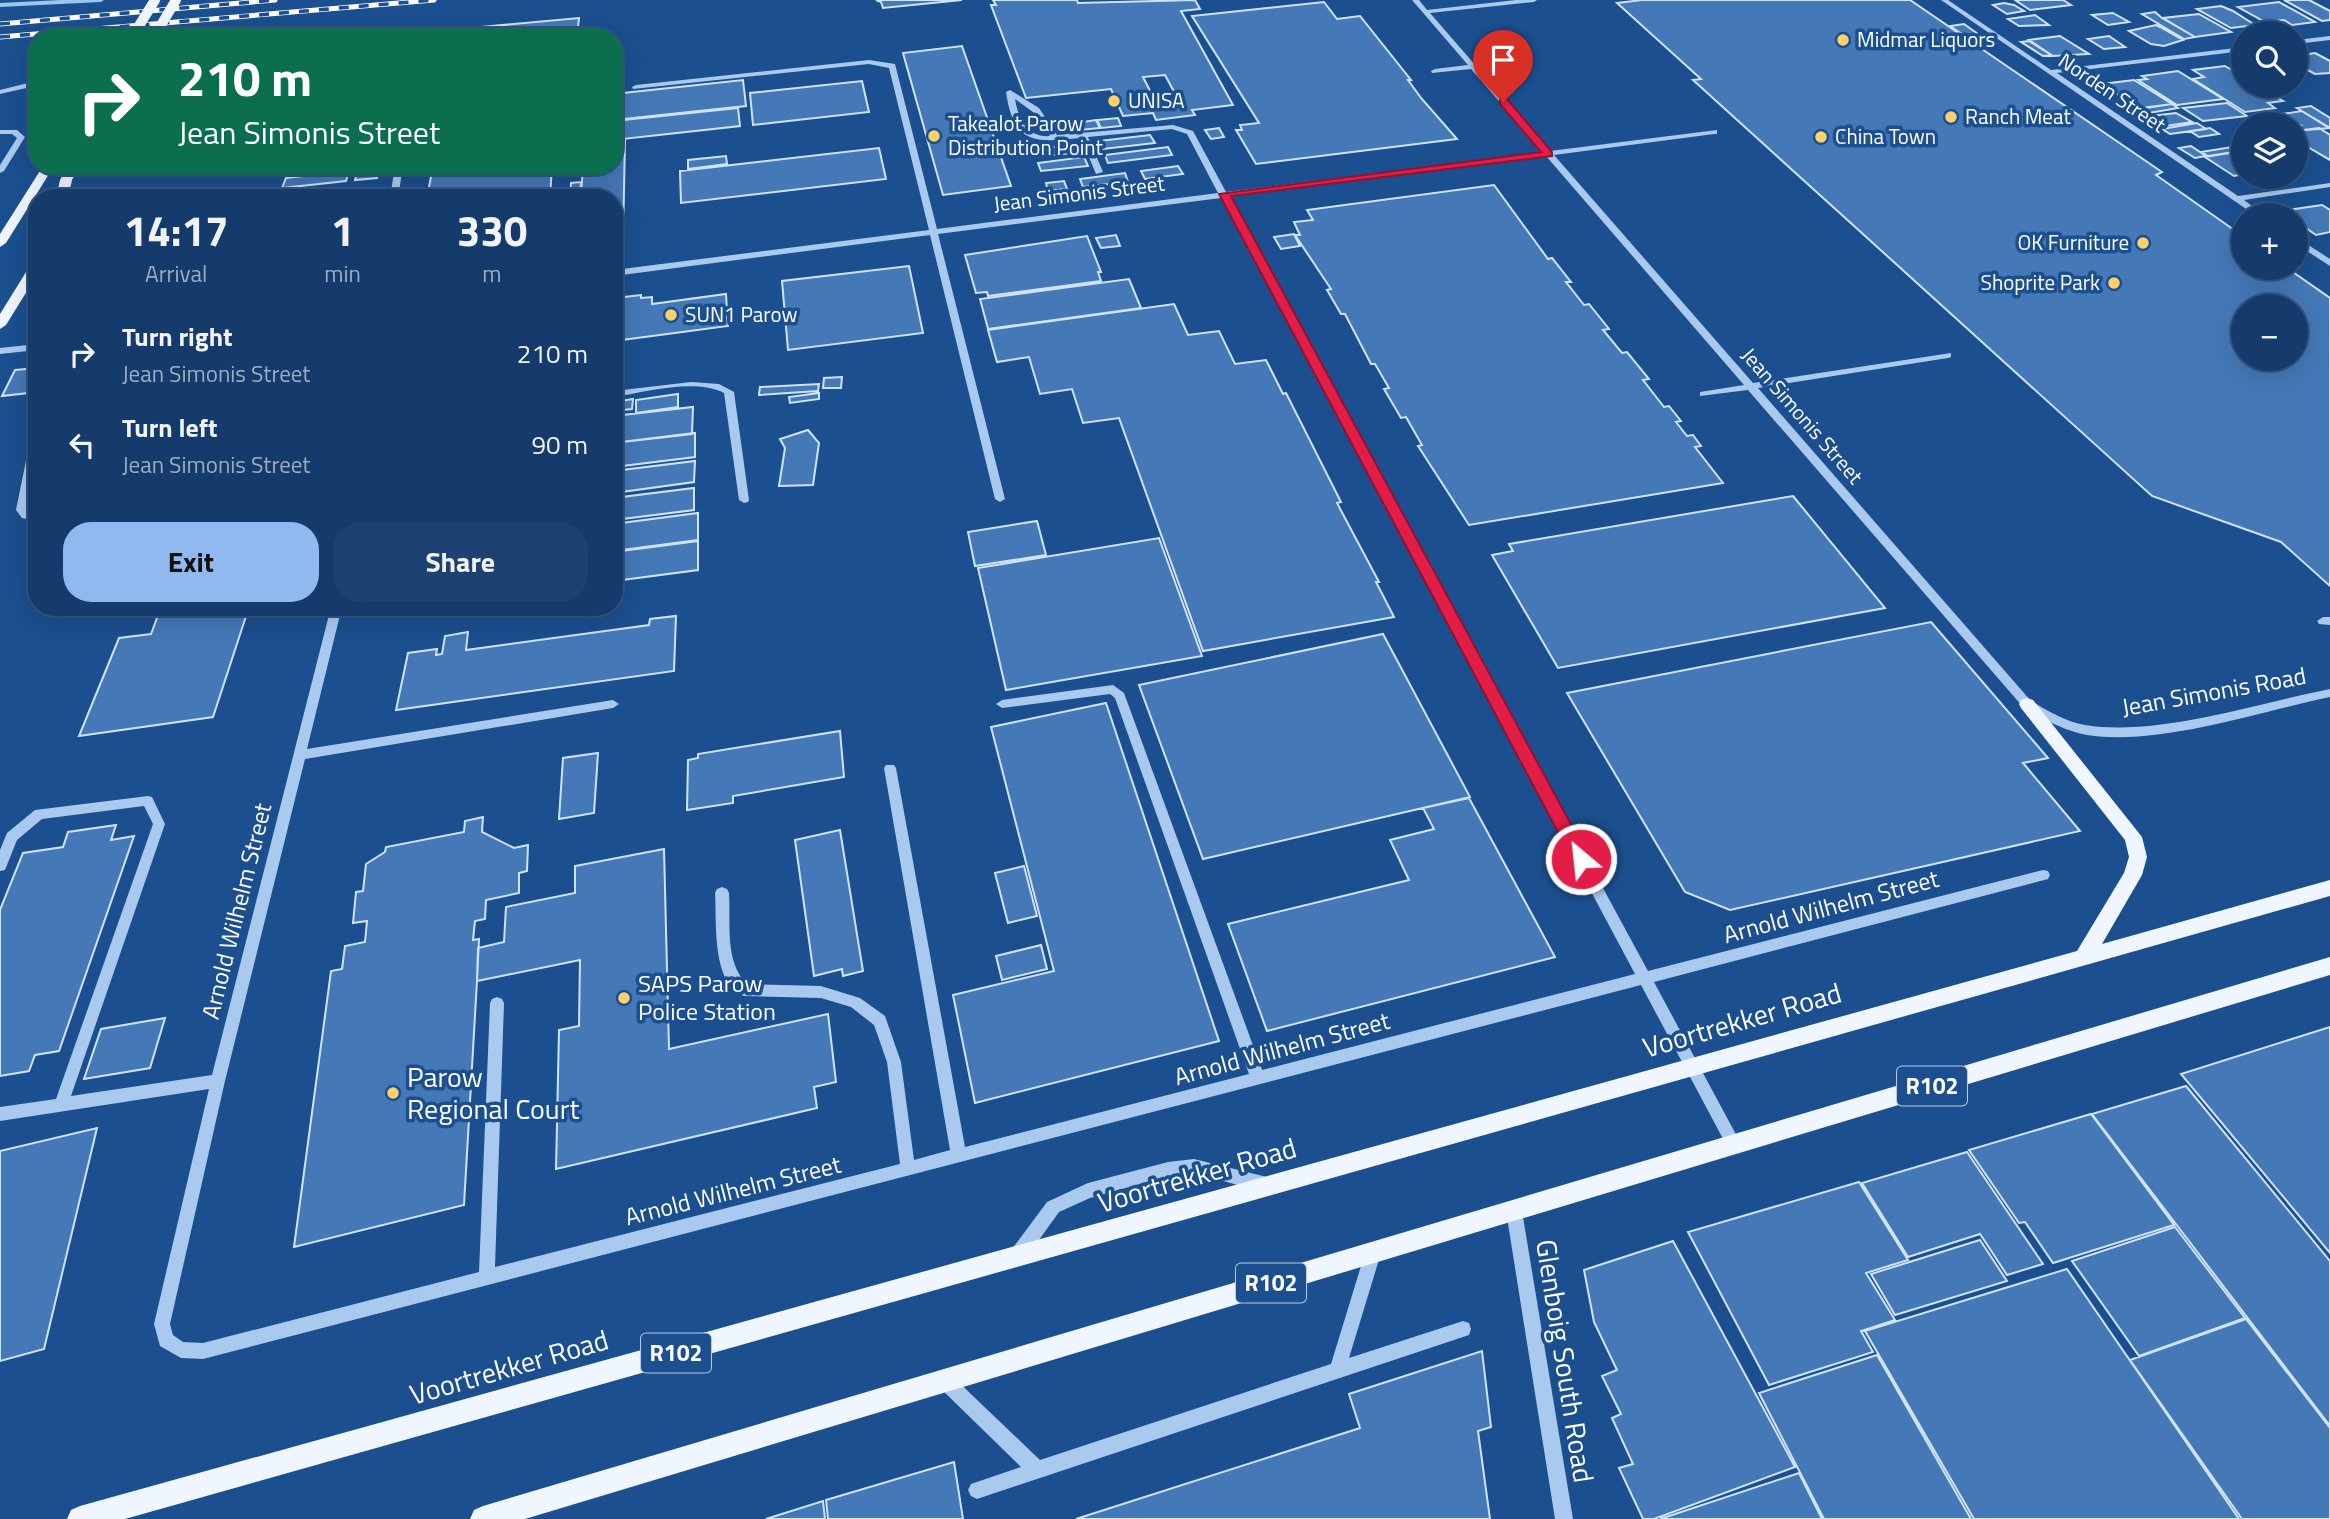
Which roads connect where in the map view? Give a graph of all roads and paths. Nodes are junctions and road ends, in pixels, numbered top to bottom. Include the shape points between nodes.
1 (155, 0) edge
2 (176, 0) edge
3 (1415, 0) edge
4 (1534, 0) edge
5 (1944, 0) edge
6 (1425, 12) junction
7 (138, 28) edge
8 (159, 28) edge
9 (2330, 38) edge
10 (2308, 41) edge
11 (2231, 50) edge
12 (1473, 67) junction
13 (1435, 71) dead end
14 (2051, 72) junction
15 (0, 84) edge
16 (28, 84) edge
17 (28, 85) edge
18 (636, 87) dead end
19 (0, 92) edge
20 (0, 131) edge
21 (1714, 132) dead end
22 (1084, 136) junction
23 (1056, 139) junction
24 (1549, 154) junction
25 (0, 171) edge
26 (1099, 172) dead end
27 (2330, 186) edge
28 (1224, 194) junction
29 (28, 199) edge
30 (2236, 199) junction
31 (2242, 203) edge
32 (931, 233) junction
33 (0, 243) edge
34 (2308, 248) edge
35 (2330, 264) edge
36 (623, 272) edge
37 (28, 291) edge
38 (0, 325) edge
39 (28, 348) edge
40 (0, 351) edge
41 (1948, 355) dead end
42 (1751, 387) junction
43 (623, 393) edge
44 (1703, 394) dead end
45 (28, 473) edge
46 (1000, 499) dead end
47 (744, 500) dead end
48 (28, 516) edge
49 (335, 616) edge
50 (2330, 693) edge
51 (614, 704) dead end
52 (1002, 704) dead end
53 (2027, 704) junction
54 (299, 755) junction
55 (890, 768) dead end
56 (0, 866) edge
57 (2043, 875) dead end
58 (2330, 888) edge
59 (722, 893) dead end
60 (2084, 956) junction
61 (2330, 966) edge
62 (1645, 979) junction
63 (497, 1003) dead end
64 (1692, 1067) junction
65 (1258, 1079) junction
66 (218, 1081) junction
67 (61, 1105) junction
68 (0, 1114) edge
69 (1734, 1145) junction
70 (959, 1156) junction
71 (908, 1169) junction
72 (1272, 1186) junction
73 (1514, 1211) junction
74 (1373, 1253) junction
75 (1016, 1258) junction
76 (487, 1278) junction
77 (1463, 1329) dead end
78 (1337, 1371) junction
79 (945, 1381) junction
80 (1037, 1471) junction
81 (977, 1490) dead end
82 (80, 1519) edge
83 (483, 1519) edge
84 (1564, 1519) edge

1 - 7 main road, bridge
2 - 8 main road, bridge
3 - 6 street, Jean Simonis Street
4 - 6 street
5 - 14 street, Norden Street
6 - 12 street, Jean Simonis Street
9 - 10 street
11 - 14 street
12 - 13 street
12 - 24 street, Jean Simonis Street
14 - 30 street, Norden Street
15 - 16 street
17 - 19 street
18 - 32 street via 869,62 889,64
20 - 25 street via 21,137
21 - 24 street
22 - 23 street
22 - 26 street
22 - 28 street via 1182,128 1190,132
23 - 23 street via 1025,132 1015,117 1010,92 1035,110
24 - 28 street, Jean Simonis Street
24 - 42 street, Jean Simonis Street
27 - 30 street
28 - 32 street, Jean Simonis Street
28 - 62 street
29 - 33 main road
30 - 31 street, Norden Street
32 - 36 street, Jean Simonis Street
32 - 46 street
34 - 35 street
37 - 38 main road
39 - 40 street
41 - 42 street
42 - 44 street
42 - 53 street, Jean Simonis Street
43 - 47 street via 700,384 729,392
45 - 48 street via 21,505
49 - 54 street, Arnold Wilhelm Street
50 - 53 street, Jean Simonis Road via 2161,728 2107,732 2064,724
51 - 54 street
52 - 65 street via 1113,689 1120,696
53 - 60 main road via 2133,837 2138,857 2133,875
54 - 66 street, Arnold Wilhelm Street
55 - 70 street
56 - 67 street via 12,837 38,814 148,801 159,824
57 - 62 street, Arnold Wilhelm Street
58 - 60 main road, Voortrekker Road / R102
59 - 71 street via 729,972 736,984 744,990 821,992 855,1002 880,1021 894,1062
60 - 64 main road, Voortrekker Road / R102
61 - 69 main road, R102
62 - 64 street
62 - 65 street, Arnold Wilhelm Street
63 - 76 street
64 - 69 street
64 - 72 main road, Voortrekker Road / R102
65 - 70 street, Arnold Wilhelm Street
66 - 67 street
66 - 76 street, Arnold Wilhelm Street via 162,1324 166,1340 181,1350 203,1351
67 - 68 street
69 - 73 main road, R102
70 - 71 street, Arnold Wilhelm Street
71 - 76 street, Arnold Wilhelm Street
72 - 75 main road, Voortrekker Road / R102
72 - 75 street via 1194,1166 1088,1191 1053,1207
73 - 74 main road, R102
73 - 84 street, Glenboig South Road
74 - 78 street
74 - 79 main road, R102
75 - 82 main road, Voortrekker Road / R102
77 - 78 street
78 - 80 street
79 - 80 street
79 - 83 main road, R102
80 - 81 street

